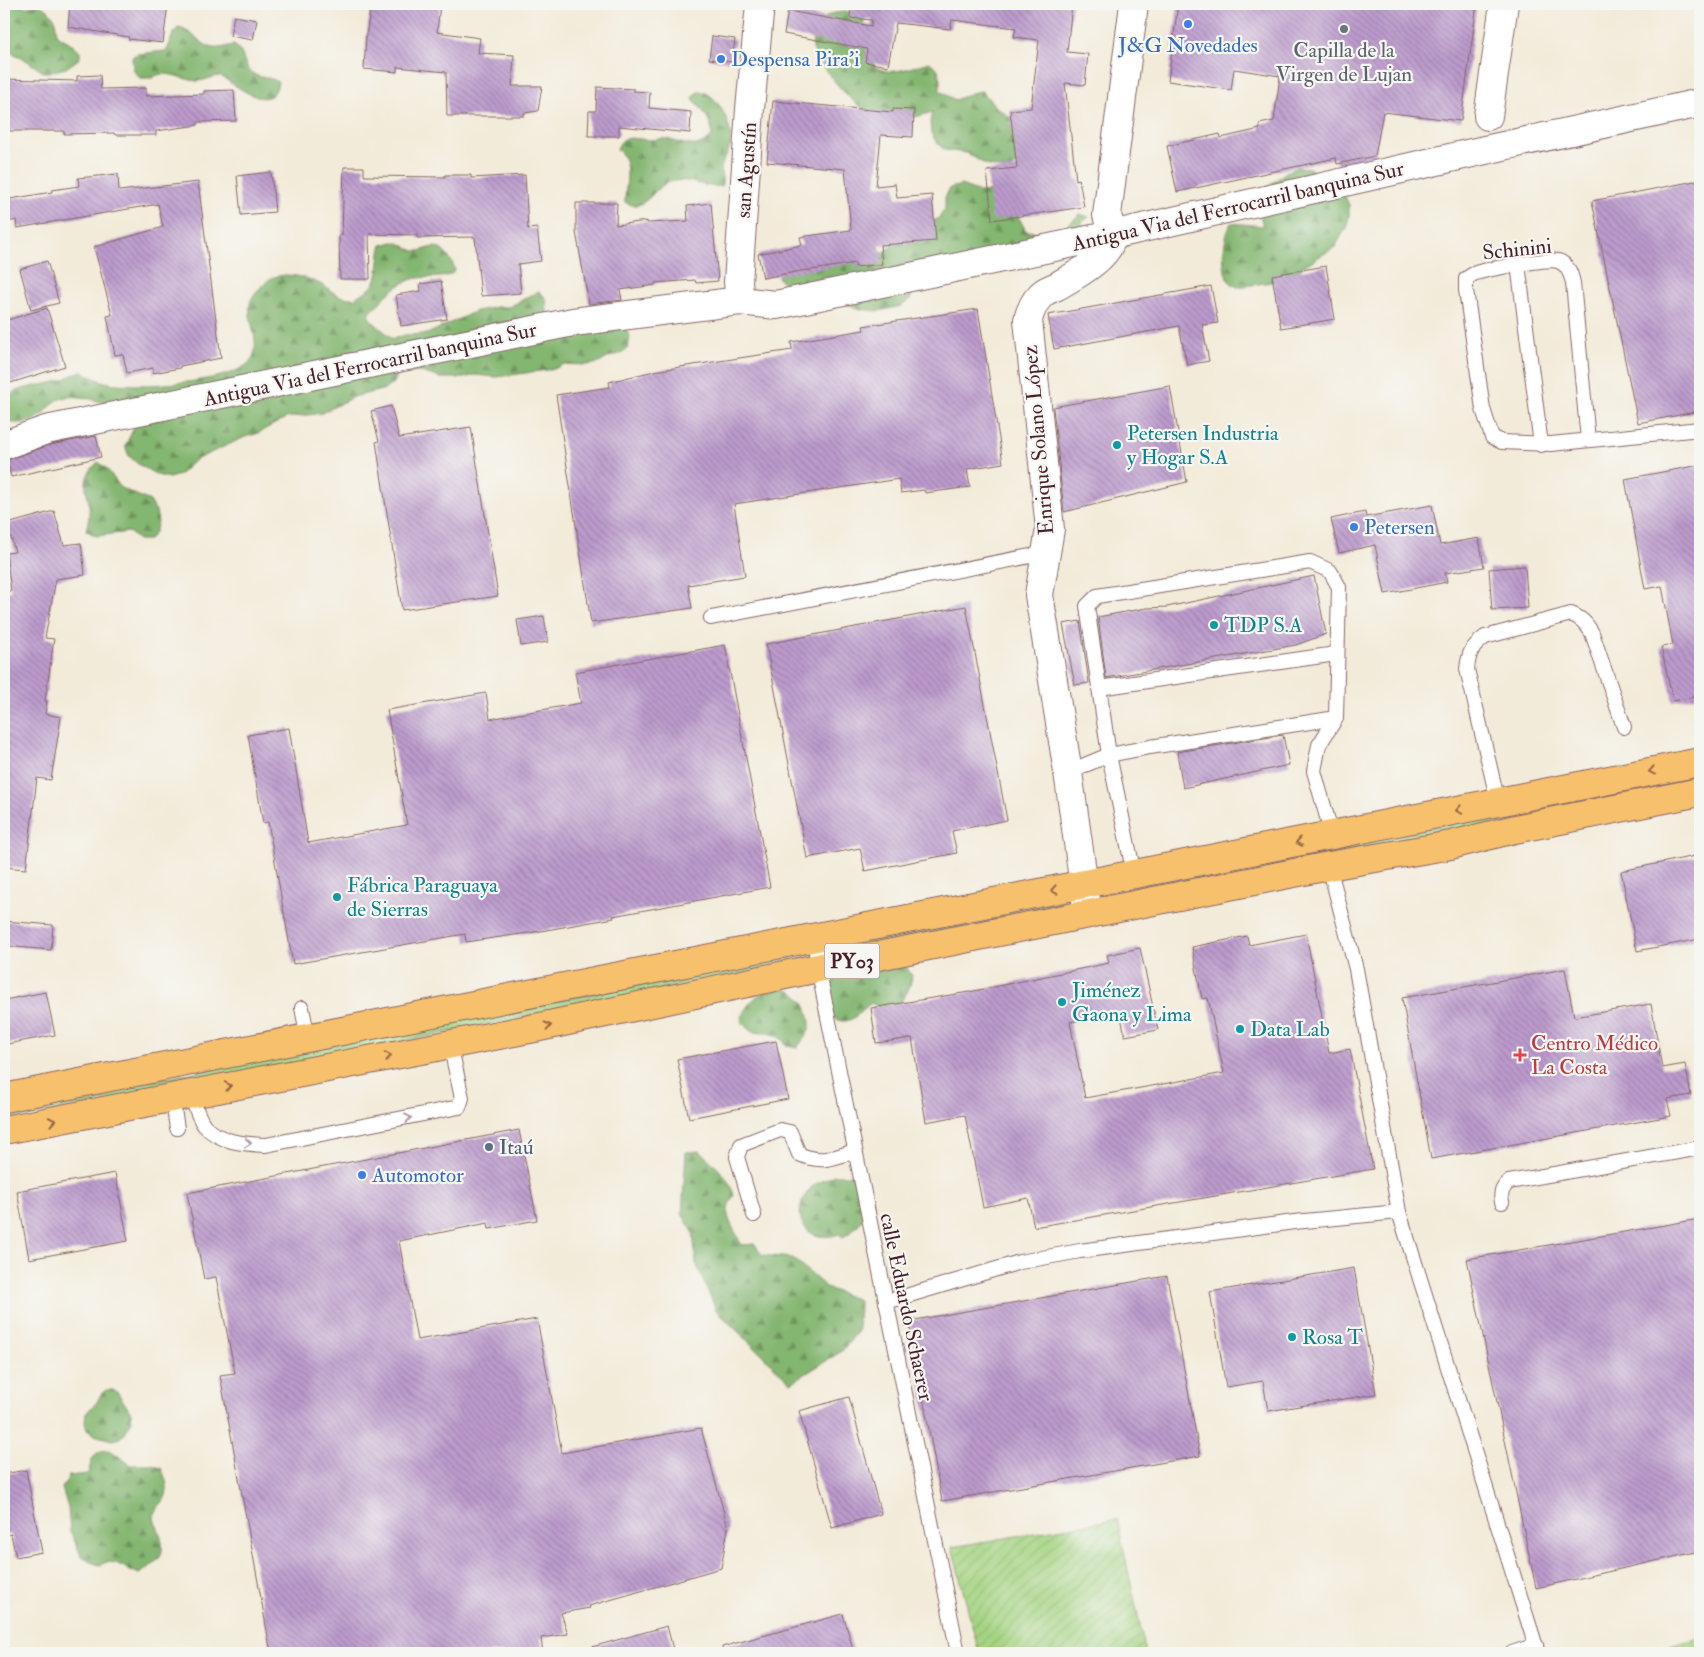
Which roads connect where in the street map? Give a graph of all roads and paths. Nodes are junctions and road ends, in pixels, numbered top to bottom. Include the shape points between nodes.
1 (760, 4) edge
2 (1134, 4) edge
3 (1504, 4) edge
4 (1700, 103) edge
5 (1488, 116) dead end
6 (1112, 235) junction
7 (1518, 264) junction
8 (740, 301) junction
9 (1700, 429) edge
10 (1588, 440) junction
11 (1541, 444) junction
12 (4, 445) edge
13 (1046, 553) junction
14 (710, 618) dead end
15 (1336, 654) junction
16 (1099, 688) junction
17 (1336, 718) junction
18 (1624, 727) dead end
19 (1109, 755) junction
20 (1700, 762) edge
21 (1068, 772) junction
22 (1700, 792) edge
23 (1498, 802) junction
24 (1332, 836) junction
25 (1329, 866) junction
26 (1134, 874) junction
27 (1085, 884) junction
28 (1088, 914) junction
29 (814, 936) junction
30 (818, 968) junction
31 (302, 1008) dead end
32 (308, 1038) junction
33 (450, 1044) junction
34 (167, 1066) junction
35 (181, 1095) junction
36 (4, 1098) edge
37 (177, 1128) dead end
38 (4, 1130) edge
39 (1700, 1148) edge
40 (855, 1151) junction
41 (1502, 1202) dead end
42 (1399, 1212) junction
43 (754, 1214) dead end
44 (886, 1302) junction
45 (1537, 1649) edge
46 (958, 1653) edge
47 (1512, 1653) edge

1 - 8 street, san Agustín via 738,282
2 - 6 street via 1107,215
3 - 5 street
4 - 6 street, Antigua Via del Ferrocarril banquina Sur
6 - 8 street, Antigua Via del Ferrocarril banquina Sur via 776,305
6 - 13 street, Enrique Solano López via 1096,262 1039,296 1028,320 1049,515
7 - 10 lane, Schinini via 1557,260 1565,264 1571,273
7 - 11 lane
7 - 11 lane, Schinini via 1474,274 1466,279 1466,290 1483,408 1492,437 1502,442
8 - 12 street, Antigua Via del Ferrocarril banquina Sur via 573,322 46,430
9 - 10 lane, Schinini
10 - 11 lane, Schinini
13 - 14 lane
13 - 21 street, Enrique Solano López via 1039,595
15 - 16 lane
15 - 16 lane via 1339,587 1330,571 1310,562 1097,596 1087,606
15 - 17 lane
16 - 19 lane
17 - 19 lane
17 - 24 lane via 1319,745 1314,771
18 - 23 lane via 1592,633 1579,618 1571,614 1485,637 1469,654 1467,669
19 - 21 lane
19 - 26 lane
20 -> 23 highway, PY03
21 - 27 street, Enrique Solano López
22 - 25 highway, PY03 via 1451,845
23 -> 24 highway, PY03
24 -> 26 highway, PY03
25 - 28 highway, PY03
25 - 42 lane via 1356,969
26 - 27 highway, PY03
27 - 28 street, Enrique Solano López
27 -> 29 highway, PY03
28 - 30 highway, PY03
29 - 30 lane, calle Eduardo Schaerer
29 - 32 highway, PY03
33 -> 30 highway, PY03
30 - 40 lane, calle Eduardo Schaerer
31 - 32 lane
32 - 34 highway, PY03
35 -> 33 highway, PY03
35 -> 33 lane via 204,1125 219,1137 242,1144 276,1143 459,1107 462,1098
34 - 35 highway
34 - 36 highway, PY03
35 - 37 lane
38 -> 35 highway, PY03
39 - 41 lane via 1509,1182 1500,1196
40 - 43 lane via 812,1160 799,1154 790,1132 780,1130 741,1145 737,1158
40 - 44 lane, calle Eduardo Schaerer
42 - 44 lane via 1294,1222 1080,1251 1020,1262
42 - 45 lane
44 - 46 lane, calle Eduardo Schaerer
45 - 47 lane

